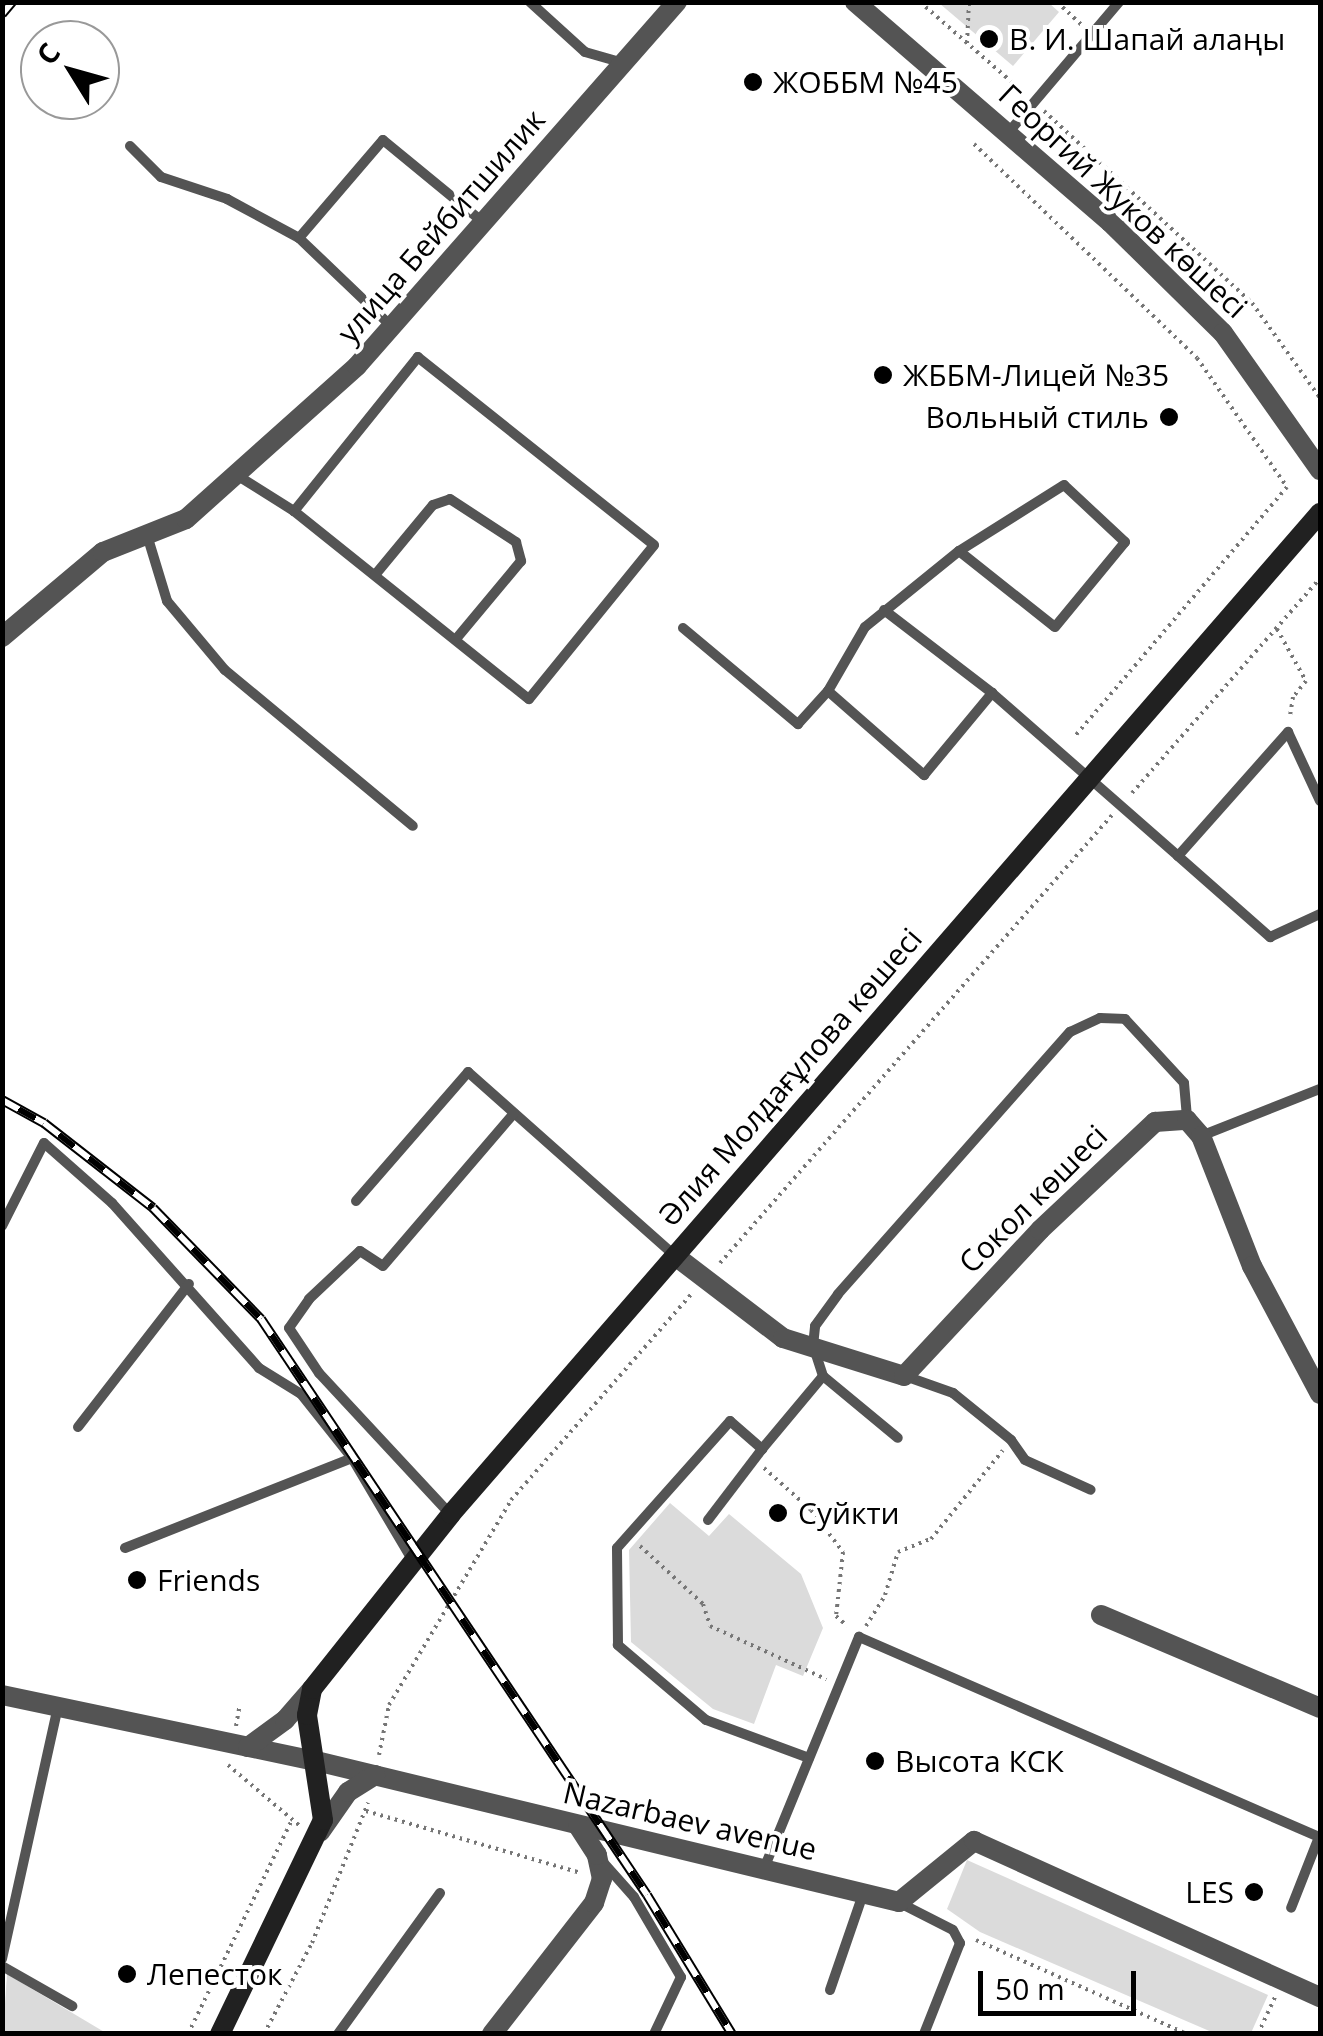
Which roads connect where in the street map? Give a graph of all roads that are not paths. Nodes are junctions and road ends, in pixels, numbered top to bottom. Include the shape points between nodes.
1 (530, 2) edge
2 (677, 2) edge
3 (855, 2) edge
4 (1119, 2) edge
5 (624, 63) junction
6 (1008, 133) junction
7 (130, 146) dead end
8 (484, 223) junction
9 (299, 238) junction
10 (392, 327) junction
11 (1320, 470) edge
12 (235, 474) junction
13 (294, 511) junction
14 (1320, 513) edge
15 (146, 534) junction
16 (958, 551) junction
17 (375, 575) junction
18 (884, 610) junction
19 (683, 628) dead end
20 (2, 637) edge
21 (456, 639) junction
22 (828, 691) junction
23 (992, 694) junction
24 (1091, 779) junction
25 (1320, 801) edge
26 (414, 826) dead end
27 (1178, 856) junction
28 (1320, 914) edge
29 (1320, 1089) edge
30 (514, 1113) junction
31 (1194, 1128) junction
32 (356, 1200) dead end
33 (2, 1226) edge
34 (674, 1255) junction
35 (189, 1284) junction
36 (812, 1346) junction
37 (823, 1376) junction
38 (904, 1376) junction
39 (1320, 1394) edge
40 (78, 1427) dead end
41 (898, 1438) dead end
42 (762, 1449) junction
43 (352, 1458) junction
44 (1091, 1490) dead end
45 (451, 1514) junction
46 (708, 1520) dead end
47 (125, 1548) dead end
48 (412, 1561) junction
49 (1101, 1615) dead end
50 (312, 1688) junction
51 (2, 1695) edge
52 (58, 1707) junction
53 (1320, 1708) edge
54 (240, 1745) junction
55 (809, 1758) junction
56 (316, 1761) junction
57 (374, 1775) junction
58 (578, 1826) junction
59 (319, 1834) junction
60 (1320, 1840) edge
61 (597, 1855) junction
62 (765, 1866) junction
63 (440, 1893) dead end
64 (863, 1894) junction
65 (899, 1902) junction
66 (1291, 1908) dead end
67 (2, 1962) edge
68 (830, 1990) dead end
69 (1320, 1996) edge
70 (72, 2006) dead end
71 (220, 2034) edge
72 (338, 2034) edge
73 (492, 2034) edge
74 (654, 2034) edge
75 (924, 2034) edge

1 - 5 lane via 586,52
2 - 5 street, улица Бейбитшилик
3 - 6 street, Георгий Жуков көшесі
4 - 6 lane
5 - 8 street, улица Бейбитшилик
6 - 11 street, Георгий Жуков көшесі via 1223,333
7 - 9 lane via 161,178 227,199
8 - 9 lane via 383,140
8 - 10 street, улица Бейбитшилик
9 - 10 lane
10 - 12 street, улица Бейбитшилик
12 - 13 lane
12 - 15 street, улица Бейбитшилик via 186,519
13 - 17 lane
13 - 21 lane via 418,357 654,545 529,699
14 - 24 main road, Әлия Молдағұлова көшесі
15 - 20 street, улица Бейбитшилик via 103,552
15 - 26 lane via 166,601 225,670
16 - 16 lane via 1064,485 1125,542 1056,627
16 - 18 lane
17 - 21 lane
17 - 21 lane via 434,505 450,499 516,542 521,561
18 - 22 lane via 865,627
18 - 23 lane
19 - 22 lane via 798,724
22 - 23 lane via 924,775
23 - 24 lane
24 - 27 lane
24 - 34 main road, Әлия Молдағұлова көшесі
25 - 27 lane via 1288,732
27 - 28 lane via 1270,937
29 - 31 lane
30 - 32 lane via 468,1072
30 - 34 lane
30 - 45 lane via 384,1266 360,1251 309,1298 289,1328 319,1373
31 - 36 lane via 1184,1083 1124,1020 1100,1018 1070,1032 838,1294 814,1326
31 - 38 street, Сокол көшесі via 1155,1122 1040,1230
31 - 39 street via 1252,1266
33 - 35 lane via 44,1143
34 - 36 street via 783,1338
34 - 45 main road, Әлия Молдағұлова көшесі
35 - 40 lane
35 - 43 lane via 259,1368 301,1394
36 - 37 lane
36 - 38 street
37 - 41 lane
37 - 42 lane
38 - 44 lane via 953,1393 1011,1440 1025,1460
42 - 46 lane
42 - 55 lane via 730,1421 617,1548 618,1646 706,1720
43 - 47 lane
43 - 48 lane
45 - 48 main road, Әлия Молдағұлова көшесі
48 - 50 main road, Әлия Молдағұлова көшесі
49 - 53 street
50 - 54 street via 285,1720
50 - 56 main road via 307,1715
51 - 52 street, Nazarbaev avenue
52 - 54 street, Nazarbaev avenue
52 - 67 lane
54 - 56 street, Nazarbaev avenue
55 - 60 lane via 859,1637
55 - 62 lane
56 - 57 street, Nazarbaev avenue
56 - 59 main road via 325,1809
57 - 58 street, Nazarbaev avenue
57 - 59 street via 348,1792
58 - 61 street
58 - 62 street, Nazarbaev avenue
59 - 71 main road
60 - 66 lane
61 - 73 street via 602,1879 594,1902
61 - 74 lane via 634,1898 681,1977
62 - 64 street, Nazarbaev avenue
63 - 72 lane
64 - 65 street, Nazarbaev avenue
64 - 68 lane
65 - 69 street via 974,1841
65 - 75 lane via 953,1930 958,1958
67 - 70 lane

